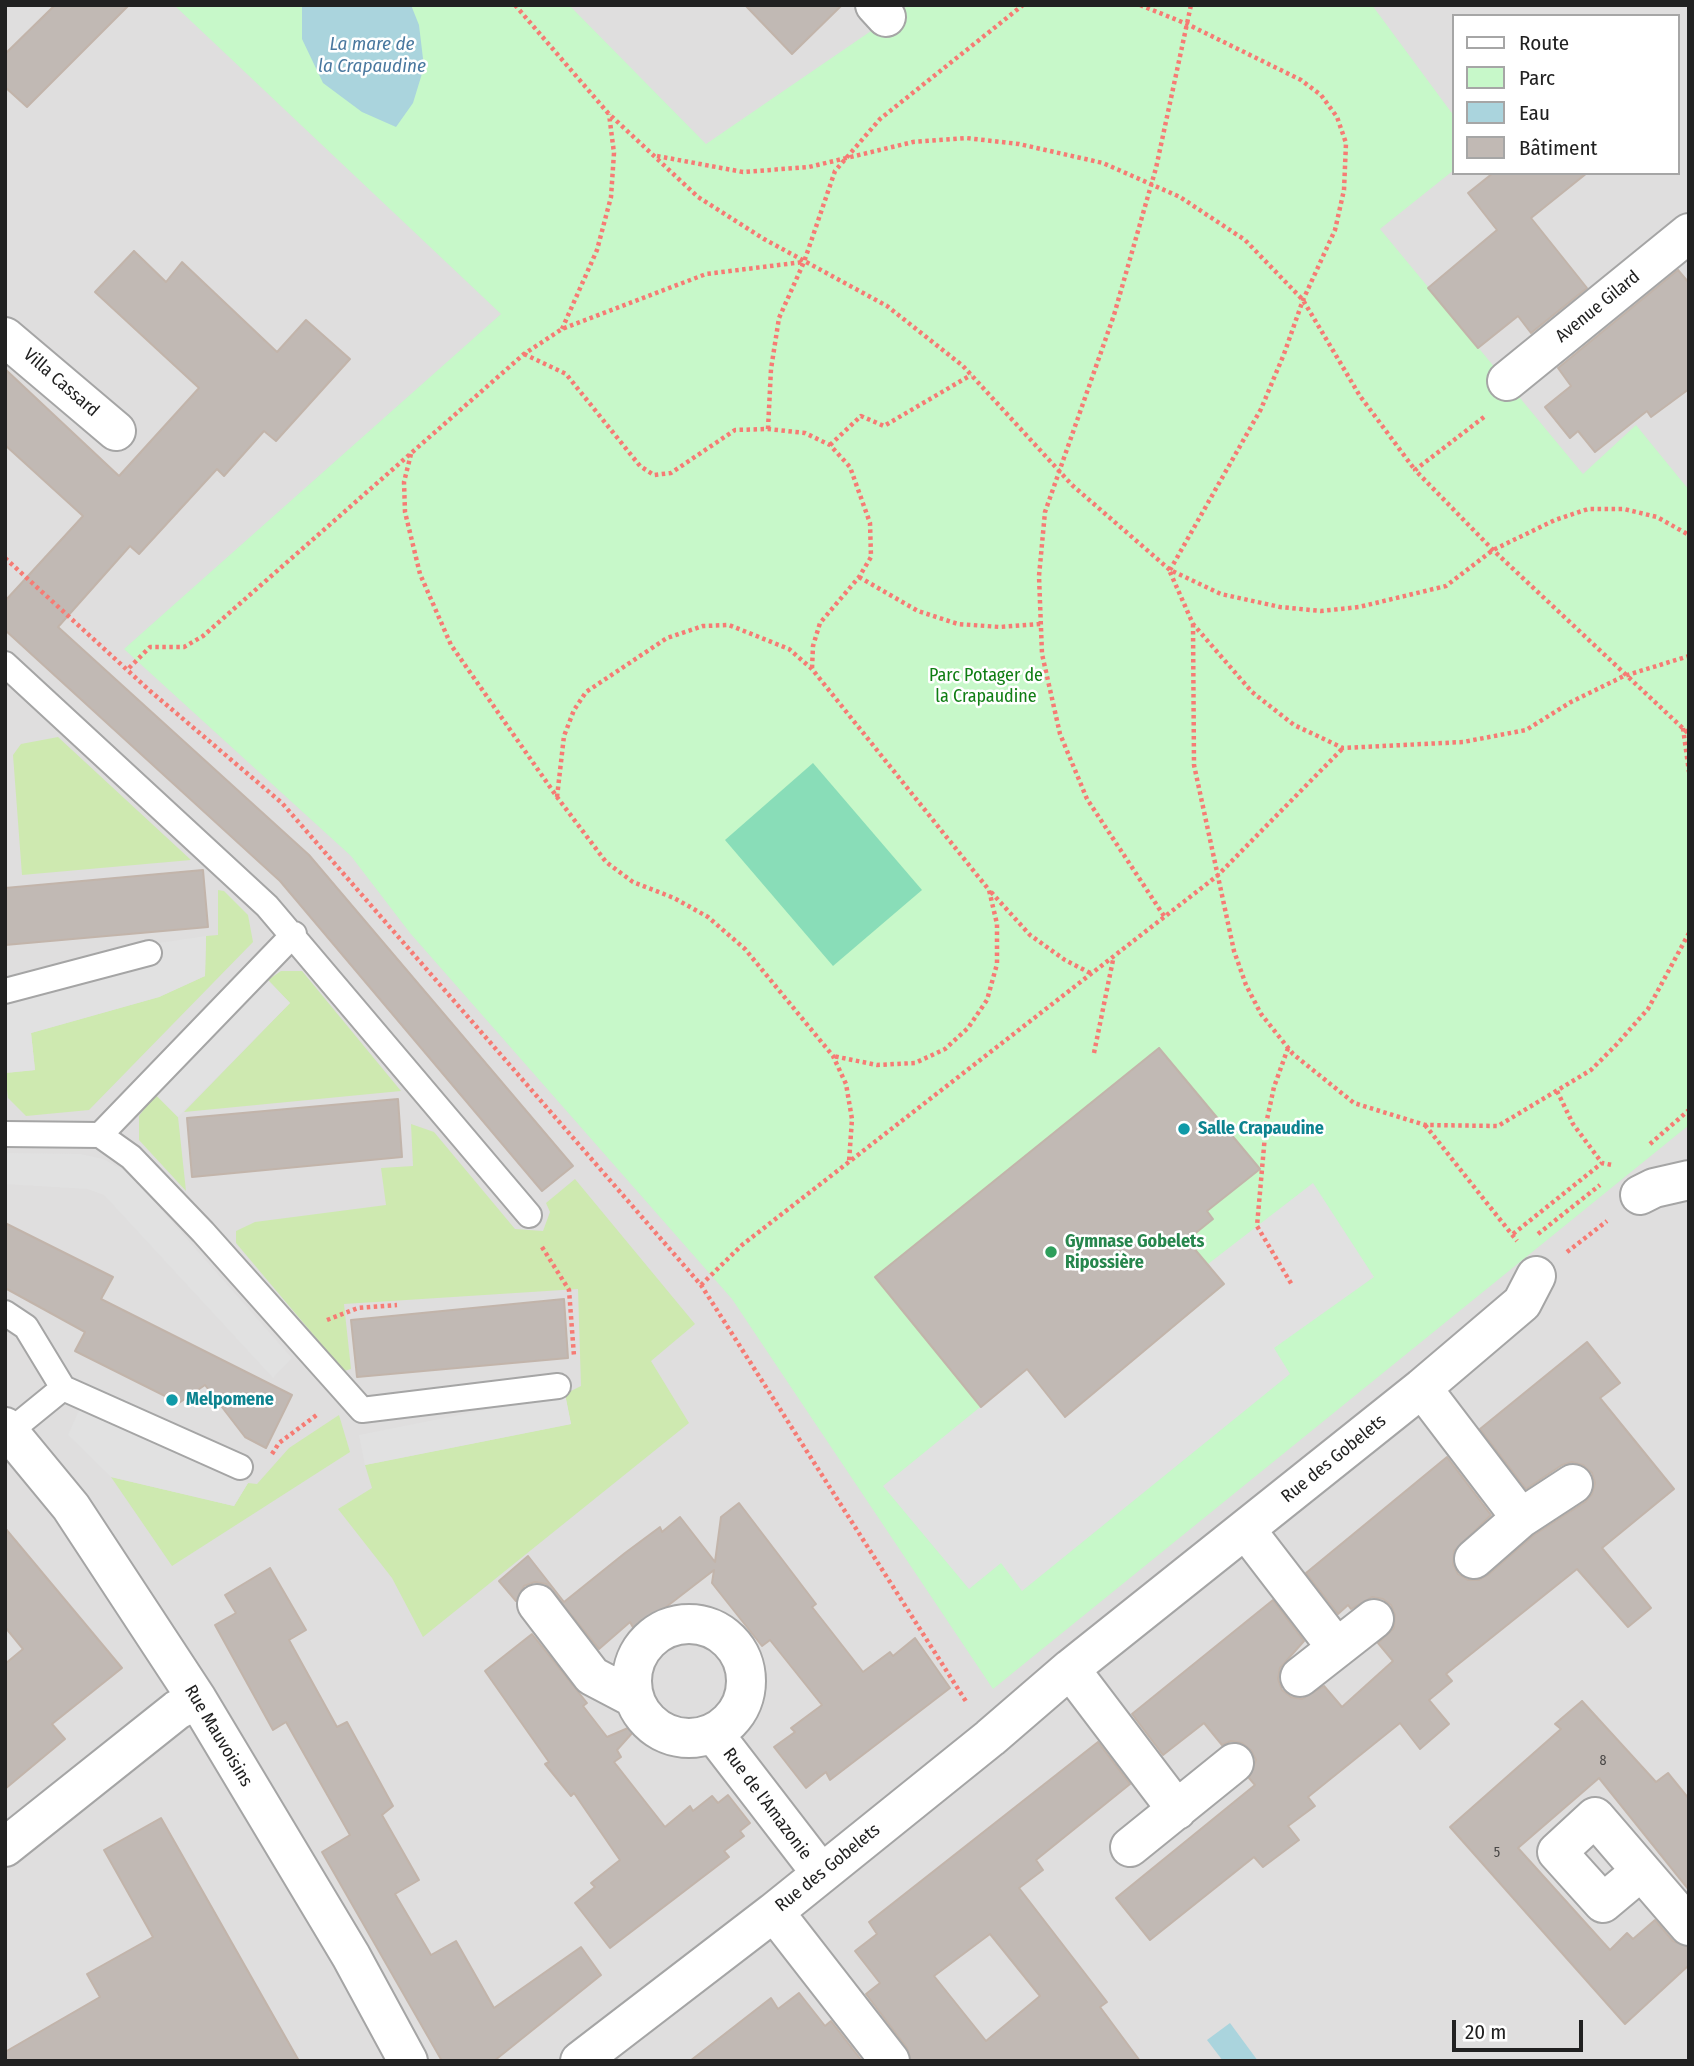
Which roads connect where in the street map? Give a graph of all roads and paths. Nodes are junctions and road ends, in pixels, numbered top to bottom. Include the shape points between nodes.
1 (515, 5) edge
2 (1023, 5) edge
3 (1140, 5) edge
4 (1191, 5) edge
5 (1187, 24) junction
6 (608, 113) junction
7 (654, 156) junction
8 (846, 158) junction
9 (1151, 184) junction
10 (1689, 233) edge
11 (804, 262) junction
12 (1303, 300) junction
13 (562, 329) junction
14 (5, 337) edge
15 (524, 354) junction
16 (971, 375) junction
17 (1507, 381) joint
18 (768, 429) junction
19 (116, 431) dead end
20 (830, 445) junction
21 (411, 454) junction
22 (1062, 470) junction
23 (1415, 470) junction
24 (1689, 536) edge
25 (1493, 550) junction
26 (5, 558) edge
27 (1170, 570) junction
28 (859, 577) junction
29 (1041, 624) junction
30 (1193, 624) junction
31 (1689, 656) edge
32 (5, 664) edge
33 (129, 668) junction
34 (812, 669) junction
35 (1624, 676) junction
36 (1683, 728) junction
37 (1689, 734) edge
38 (1343, 748) junction
39 (1689, 772) edge
40 (557, 797) junction
41 (1217, 876) junction
42 (989, 890) junction
43 (1164, 916) junction
44 (1689, 933) edge
45 (294, 934) junction
46 (149, 953) dead end
47 (1114, 960) junction
48 (1092, 974) junction
49 (5, 990) edge
50 (1288, 1047) junction
51 (1094, 1053) dead end
52 (833, 1056) junction
53 (1557, 1091) junction
54 (1425, 1125) junction
55 (5, 1134) edge
56 (100, 1135) junction
57 (849, 1162) junction
58 (1602, 1163) junction
59 (1661, 1188) edge
60 (529, 1214) joint
61 (1513, 1234) junction
62 (701, 1284) junction
63 (1292, 1285) dead end
64 (1529, 1289) junction
65 (397, 1305) dead end
66 (5, 1313) edge
67 (295, 1335) junction
68 (558, 1386) joint
69 (63, 1388) junction
70 (1422, 1388) junction
71 (346, 1393) junction
72 (7, 1430) edge
73 (240, 1467) joint
74 (1573, 1483) dead end
75 (1521, 1518) junction
76 (1246, 1530) junction
77 (1474, 1559) dead end
78 (537, 1604) dead end
79 (1374, 1619) dead end
80 (1336, 1647) junction
81 (1070, 1669) junction
82 (1300, 1677) dead end
83 (632, 1697) junction
84 (197, 1699) junction
85 (714, 1734) junction
86 (990, 1738) junction
87 (1234, 1763) dead end
88 (1177, 1810) junction
89 (5, 1847) edge
90 (1130, 1847) dead end
91 (1640, 1872) dead end
92 (821, 1873) junction
93 (774, 1912) junction
94 (1689, 1926) edge
95 (408, 2061) edge
96 (580, 2061) edge
97 (890, 2061) edge

1 - 6 path
2 - 8 path via 880,119
3 - 5 path
4 - 5 path
5 - 9 path
5 - 12 path via 1301,80 1321,95 1337,117 1346,143 1344,190 1335,230
6 - 7 path
6 - 13 path via 614,153 611,197 597,250
7 - 8 path via 743,172 809,167
7 - 11 path via 698,197
8 - 9 path via 913,142 966,138 1019,144 1103,163
8 - 11 path via 835,171
9 - 12 path via 1180,197 1245,240
9 - 22 path via 1114,315
10 - 17 street, Avenue Gilard
11 - 13 path via 706,274
11 - 16 path via 887,306
11 - 18 path via 779,318
12 - 23 path via 1360,396
12 - 27 path via 1261,409
13 - 15 path
14 - 19 street, Villa Cassard
15 - 18 path via 566,374 640,466 654,475 671,473 735,430
15 - 21 path
16 - 20 path via 884,426 861,416
16 - 22 path
17 - 23 path via 1493,410
18 - 20 path via 805,433
20 - 28 path via 850,467 870,523 871,557
21 - 33 path via 203,636 184,647 149,647
21 - 40 path via 404,482 405,512 419,574 451,645
22 - 27 path via 1072,485
22 - 29 path via 1045,512 1039,576
23 - 25 path
24 - 25 path via 1657,517 1624,509 1588,509
25 - 27 path via 1446,586 1359,607 1321,611 1251,603
25 - 35 path
26 - 33 path
27 - 30 path
28 - 29 path via 918,611 958,624
28 - 34 path via 820,623
29 - 43 path via 1042,654 1060,734 1087,799
30 - 38 path via 1252,692 1294,726
30 - 41 path via 1194,765
31 - 35 path
32 - 45 lane
33 - 62 path via 282,803
34 - 40 path via 789,649 729,625 703,626 667,638 586,692 564,736
34 - 42 path
35 - 36 path
35 - 38 path via 1526,730 1463,742
36 - 37 path
36 - 39 path
38 - 41 path
40 - 52 path via 606,862 633,882 708,917 745,949
41 - 43 path
41 - 50 path via 1246,985 1261,1014
42 - 48 path via 1030,935
42 - 52 path via 997,924 997,964 987,1000 968,1028 945,1049 915,1063 877,1065
43 - 47 path
44 - 53 path via 1648,1009 1591,1070
45 - 56 lane
45 - 60 lane
46 - 49 lane
47 - 48 path
47 - 51 path
48 - 57 path
50 - 54 path via 1353,1103
50 - 63 path via 1266,1124 1257,1226
52 - 57 path via 846,1084 852,1119
53 - 54 path via 1498,1126
53 - 58 path via 1573,1124
54 - 61 path
55 - 56 lane
56 - 67 lane via 140,1167
57 - 62 path via 742,1245
58 - 59 path via 1637,1170
58 - 61 path
59 - 64 path
60 - 68 path via 531,1229 569,1290 576,1375
61 - 64 path via 1525,1258
62 - 86 path
64 - 70 street, Rue des Gobelets
65 - 67 path via 358,1308
66 - 69 lane via 26,1327
67 - 71 lane
68 - 71 lane via 362,1409
69 - 72 lane
69 - 73 lane
70 - 75 street
70 - 76 street, Rue des Gobelets
71 - 73 path via 279,1443 265,1466
72 - 84 street, Rue Mauvoisins via 71,1507
74 - 75 street
75 - 77 street
76 - 80 street
76 - 81 street, Rue des Gobelets
78 - 83 street, Rue de l'Amazonie via 593,1676
79 - 80 street
80 - 82 street
81 - 86 street, Rue des Gobelets
81 - 88 street
83 - 85 street, Rue de l'Amazonie via 648,1723 673,1737
83 - 85 street, Rue de l'Amazonie via 635,1668 645,1642 664,1628 685,1622 706,1625 725,1635 740,1654 745,1671 744,1698 734,1717
84 - 89 street
84 - 95 street, Rue Mauvoisins via 351,1956
85 - 92 street, Rue de l'Amazonie
86 - 92 street, Rue des Gobelets
87 - 88 street
88 - 90 street
91 - 94 street
92 - 93 street, Rue des Gobelets
93 - 96 street, Rue des Gobelets
93 - 97 street

